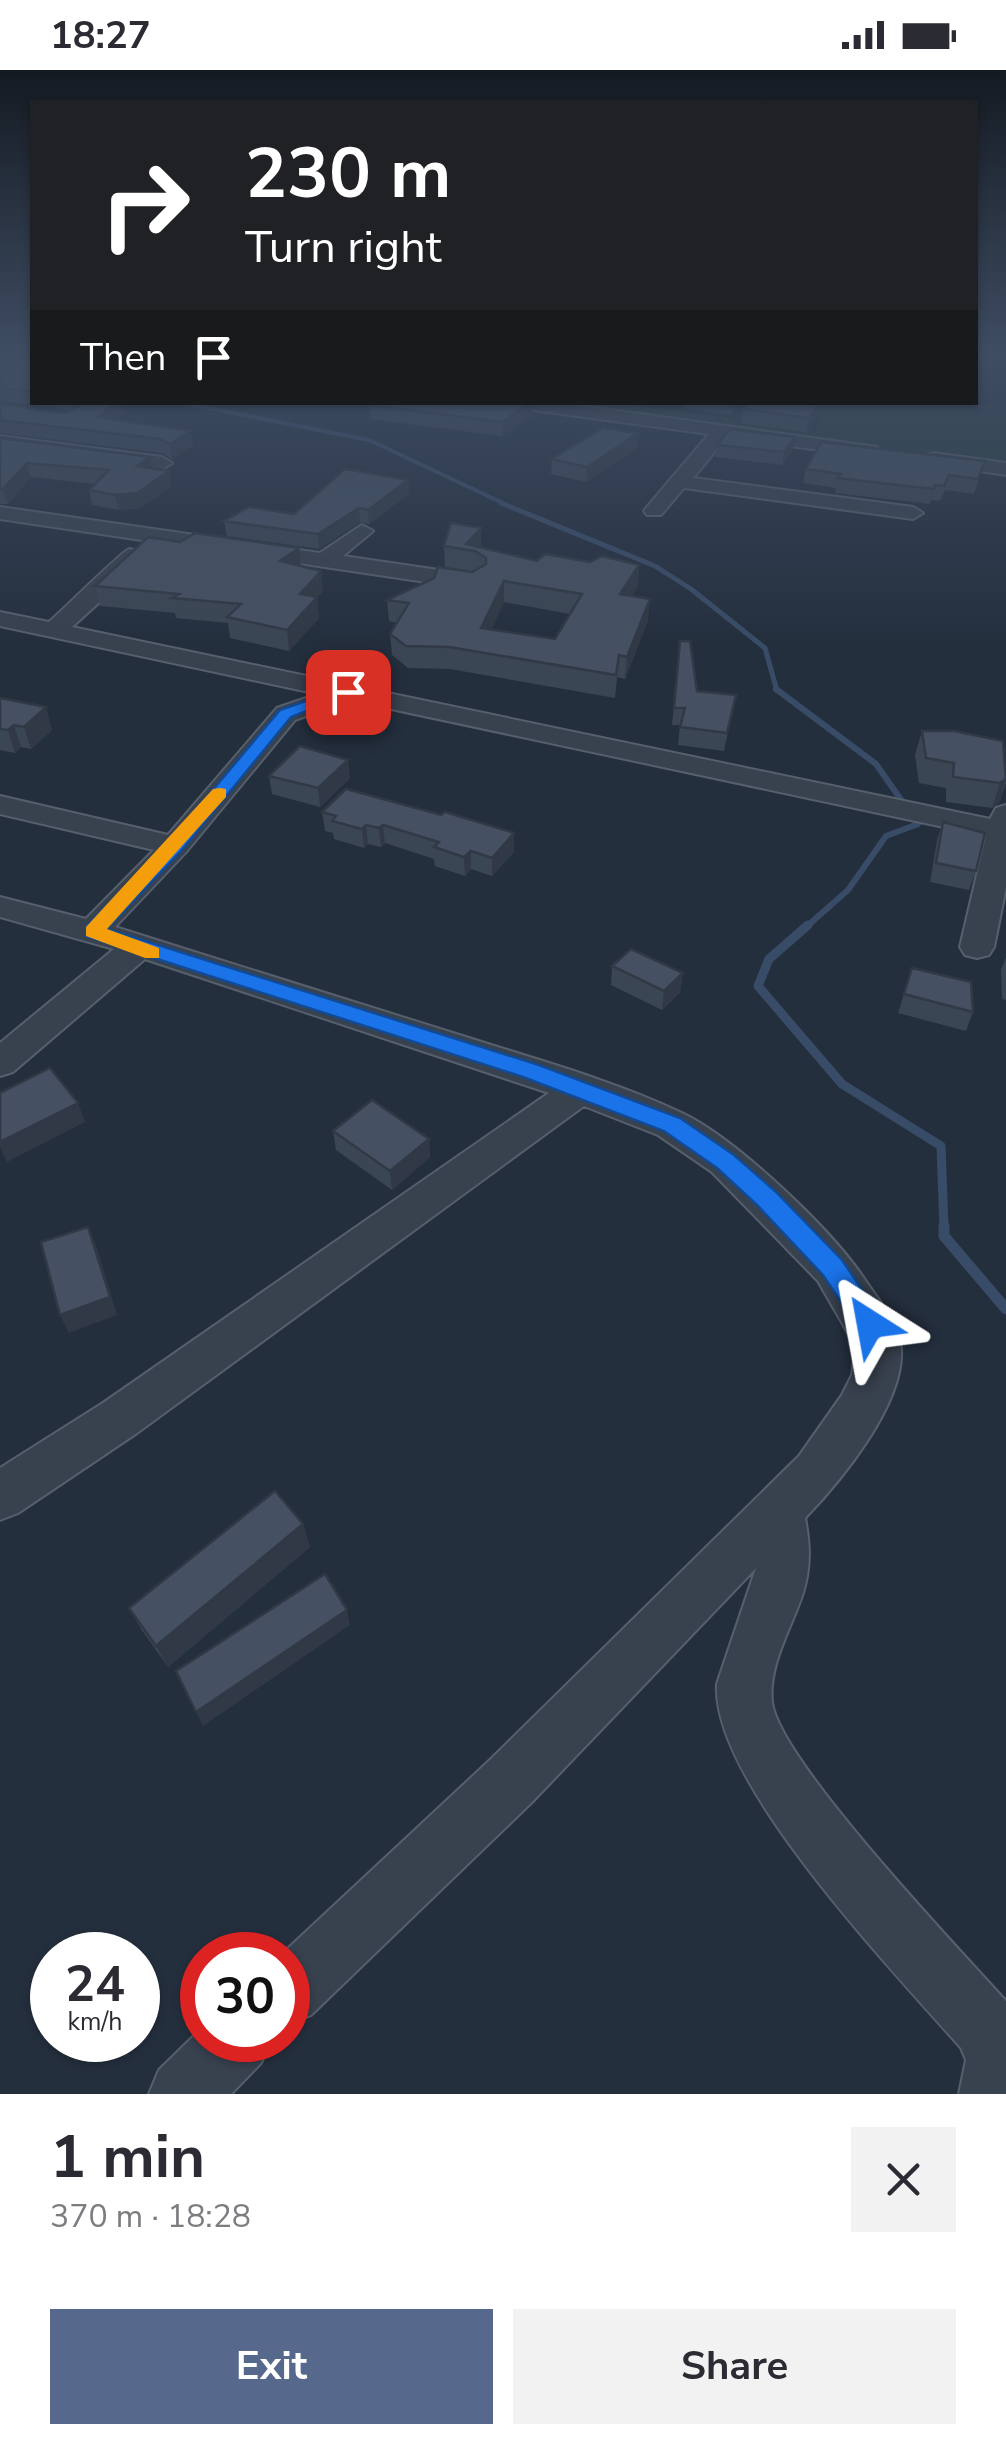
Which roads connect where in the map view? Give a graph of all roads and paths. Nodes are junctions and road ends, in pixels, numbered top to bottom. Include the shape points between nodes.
1 (73, 451) edge
2 (705, 451) edge
3 (875, 451) edge
4 (162, 463) dead end
5 (1006, 469) edge
6 (680, 482) junction
7 (654, 511) dead end
8 (0, 513) edge
9 (913, 513) dead end
10 (362, 531) dead end
11 (146, 535) junction
12 (324, 561) junction
13 (473, 582) edge
14 (0, 620) edge
15 (55, 630) junction
16 (265, 674) junction
17 (348, 692) junction
18 (286, 714) junction
19 (0, 805) edge
20 (1005, 825) edge
21 (175, 846) junction
22 (0, 907) edge
23 (94, 932) junction
24 (976, 947) dead end
25 (136, 948) junction
26 (0, 1063) edge
27 (580, 1090) junction
28 (0, 1496) edge
29 (779, 1510) junction
30 (310, 1971) edge
31 (216, 2062) edge
32 (183, 2094) edge
33 (993, 2094) edge

1 - 4 street
2 - 6 street
3 - 5 street
6 - 7 street
6 - 9 street
8 - 11 street
10 - 12 street
11 - 12 street
11 - 15 street via 107,583
12 - 13 street
14 - 15 street
15 - 16 street
16 - 17 street
16 - 18 street
17 - 18 street
17 - 20 street via 887,808
18 - 21 street
19 - 21 street
20 - 24 street
21 - 23 street
22 - 23 street
23 - 25 street
25 - 26 street
25 - 27 street
27 - 28 street
27 - 29 street via 672,1124 726,1162 832,1268 870,1324 880,1346 860,1410
29 - 30 street via 511,1782
29 - 33 street via 784,1555 745,1684 745,1715 768,1762 816,1826 984,2025 1000,2059
31 - 32 street

